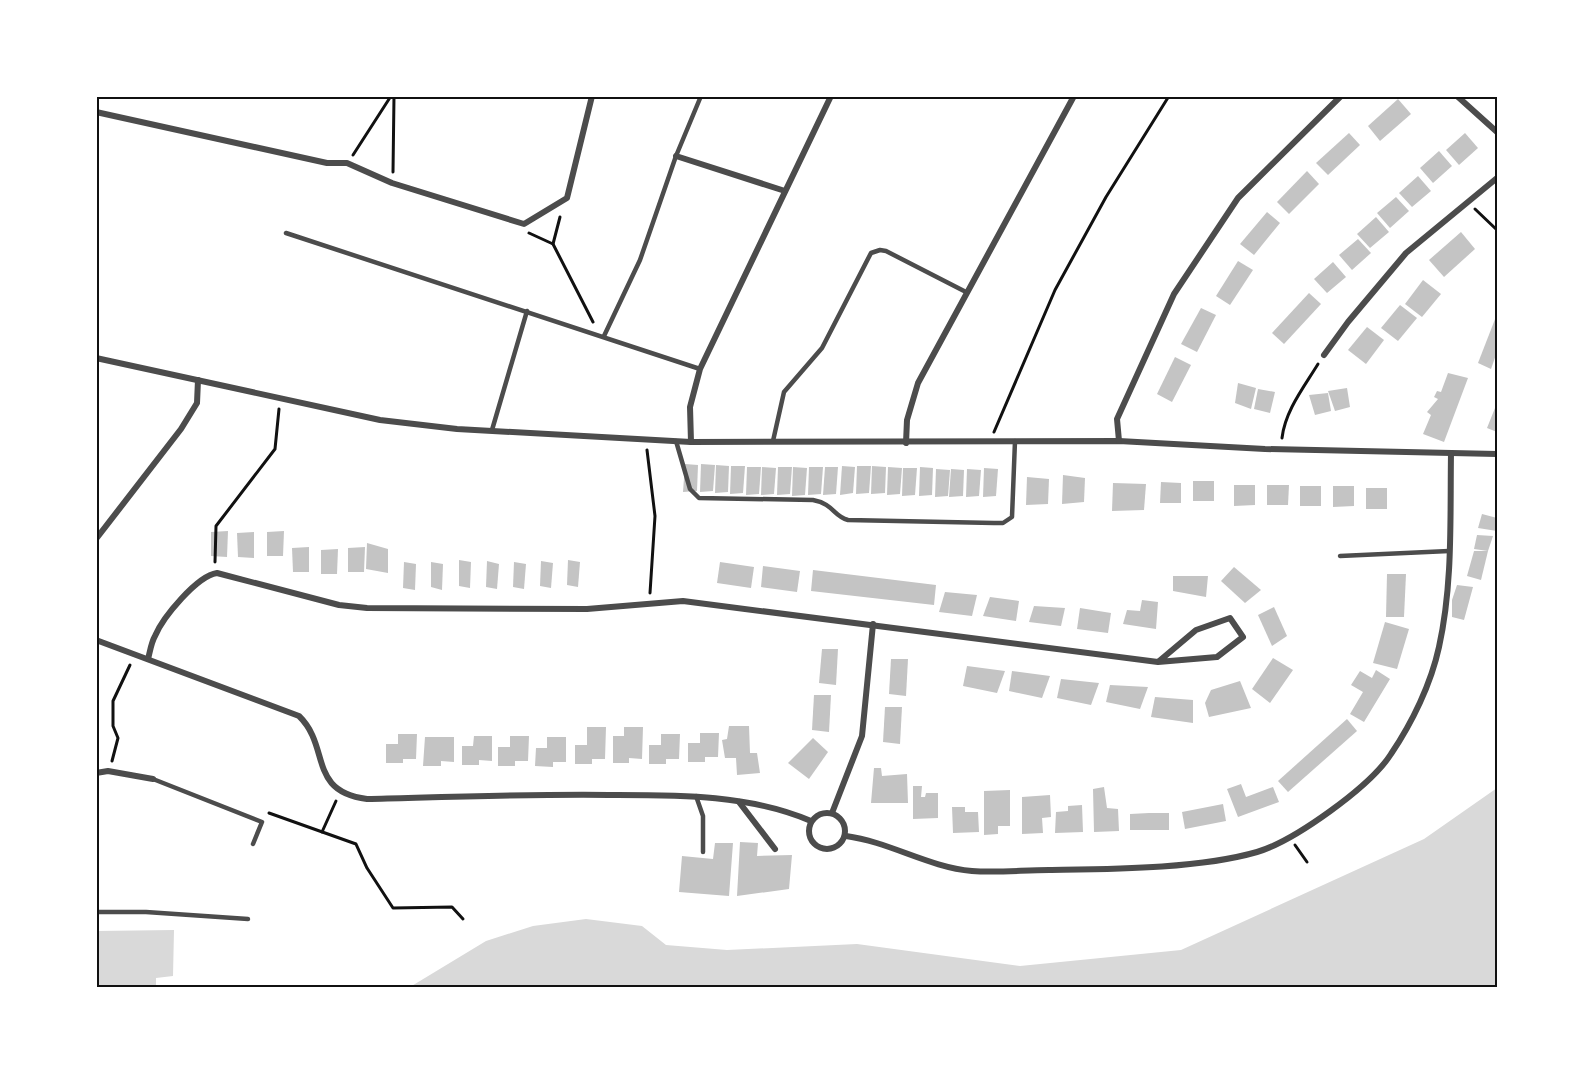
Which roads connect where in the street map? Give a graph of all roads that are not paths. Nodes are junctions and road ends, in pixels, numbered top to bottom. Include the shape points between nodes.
1 (592, 96) edge
2 (701, 96) edge
3 (831, 96) edge
4 (1074, 96) edge
5 (1341, 96) edge
6 (1457, 96) edge
7 (1333, 99) edge
8 (96, 112) edge
9 (1497, 132) edge
10 (676, 156) junction
11 (1497, 178) edge
12 (785, 191) junction
13 (286, 233) dead end
14 (966, 292) junction
15 (527, 311) junction
16 (601, 335) junction
17 (1324, 355) road end
18 (96, 359) edge
19 (700, 369) junction
20 (198, 380) junction
21 (492, 430) junction
22 (676, 441) junction
23 (772, 441) junction
24 (1015, 441) junction
25 (1119, 441) junction
26 (691, 442) junction
27 (906, 442) junction
28 (1451, 453) junction
29 (1497, 454) edge
30 (96, 539) edge
31 (1449, 551) junction
32 (1340, 556) dead end
33 (873, 624) junction
34 (96, 640) edge
35 (148, 659) junction
36 (1158, 662) junction
37 (96, 773) edge
38 (153, 779) joint
39 (696, 796) junction
40 (738, 802) junction
41 (832, 813) junction
42 (811, 821) junction
43 (846, 836) junction
44 (253, 844) dead end
45 (775, 849) dead end
46 (704, 852) dead end
47 (96, 912) edge
48 (248, 919) dead end

1 - 8 street via 567,198 524,224 393,183 347,163 327,163
2 - 10 lane
3 - 12 street
4 - 14 street
5 - 7 street
6 - 9 street
7 - 25 street via 1238,198 1174,294 1118,419
10 - 12 street
10 - 16 lane via 640,260
11 - 17 street via 1406,253
12 - 19 street
13 - 15 lane
14 - 23 lane via 886,251 872,253 822,348 784,392
14 - 27 street via 918,382 907,420
15 - 16 lane
15 - 21 lane
16 - 19 lane
18 - 20 street
19 - 26 street via 690,407
20 - 21 street via 380,420
20 - 30 street via 197,403 181,429
21 - 22 street
22 - 24 lane via 690,489 699,498 813,500 832,506 841,519 848,520 994,523 1012,517
22 - 26 street
23 - 26 street
23 - 27 street
24 - 25 street
24 - 27 street
25 - 28 street via 1281,450
28 - 29 street
28 - 31 street
31 - 32 lane
31 - 43 street via 1449,593 1439,649 1417,708 1390,756 1347,798 1306,828 1258,852 1199,862 1095,869 973,871 947,867 870,839
33 - 35 street via 683,602 587,609 367,608 339,605 215,573 206,575 179,603 155,635
33 - 36 street
33 - 41 street via 862,736
34 - 35 street
35 - 39 street via 299,716 309,725 326,776 350,797
36 - 36 street via 1196,630 1230,618 1243,637 1217,657
37 - 38 street via 110,771
38 - 44 lane via 262,822
39 - 40 street
39 - 46 lane via 703,816
40 - 42 street via 782,808
40 - 45 street
41 - 42 street via 820,814
41 - 43 street via 842,820
42 - 43 street via 810,838 819,848 831,849
47 - 48 lane

